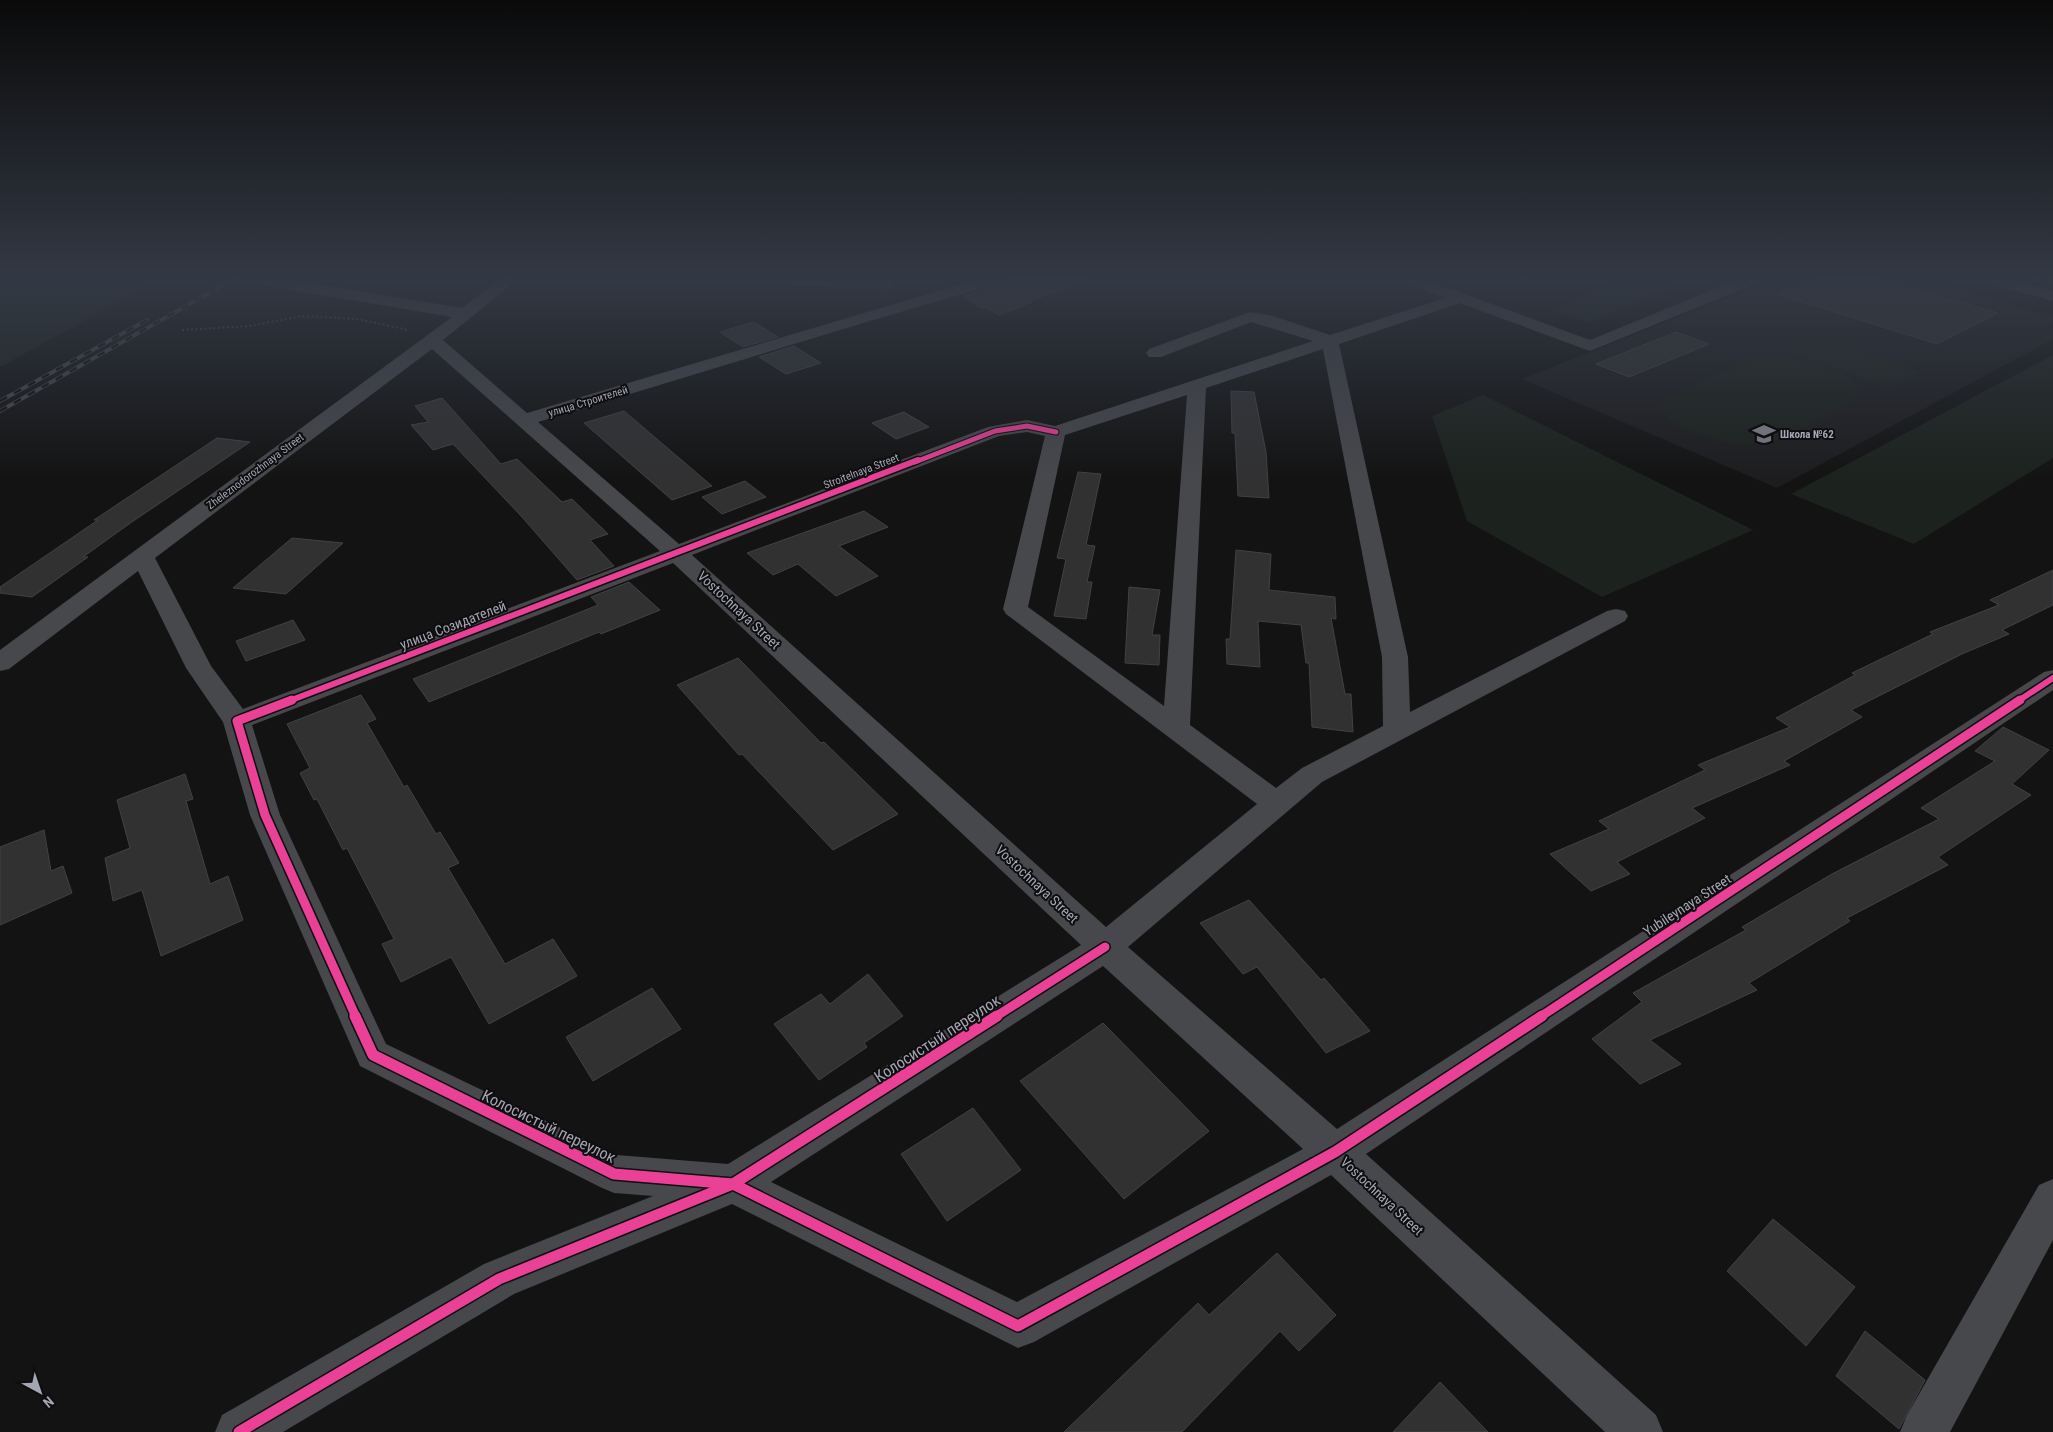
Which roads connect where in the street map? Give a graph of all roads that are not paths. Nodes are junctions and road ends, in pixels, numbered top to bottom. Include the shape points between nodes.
1 (424, 346) edge
2 (439, 346) edge
3 (769, 346) edge
4 (1174, 346) edge
5 (1315, 346) edge
6 (1331, 346) edge
7 (1155, 353) dead end
8 (1197, 385) junction
9 (525, 420) junction
10 (1056, 432) junction
11 (677, 554) junction
12 (142, 555) junction
13 (1616, 616) dead end
14 (0, 663) edge
15 (2053, 678) edge
16 (237, 721) junction
17 (1176, 729) junction
18 (1398, 730) junction
19 (1277, 804) junction
20 (1105, 947) junction
21 (1335, 1152) junction
22 (733, 1184) junction
23 (2053, 1199) edge
24 (239, 1432) edge
25 (1639, 1432) edge
26 (1924, 1432) edge

1 - 12 street, Zheleznodorozhnaya Street
2 - 9 street, Vostochnaya Street
3 - 9 street, улица Строителей
4 - 7 street
5 - 8 street
6 - 18 street via 1395,657
8 - 10 street
8 - 17 street
9 - 11 street, Vostochnaya Street
10 - 11 street, Stroitelnaya Street via 1027,426 995,431
10 - 17 street via 1014,609
11 - 16 street, улица Созидателей
11 - 20 street, Vostochnaya Street
12 - 14 street, Zheleznodorozhnaya Street
12 - 16 street, Колосистый переулок via 199,668
13 - 18 street, Колосистый переулок
15 - 21 street, Yubileynaya Street
16 - 22 street, Колосистый переулок via 265,816 373,1055 614,1174
17 - 19 street
18 - 19 street, Колосистый переулок via 1312,775
19 - 20 street, Колосистый переулок
20 - 21 street, Vostochnaya Street
20 - 22 street, Колосистый переулок
21 - 22 street, Yubileynaya Street via 1018,1326
21 - 25 street, Vostochnaya Street
22 - 24 street via 499,1279
23 - 26 street

